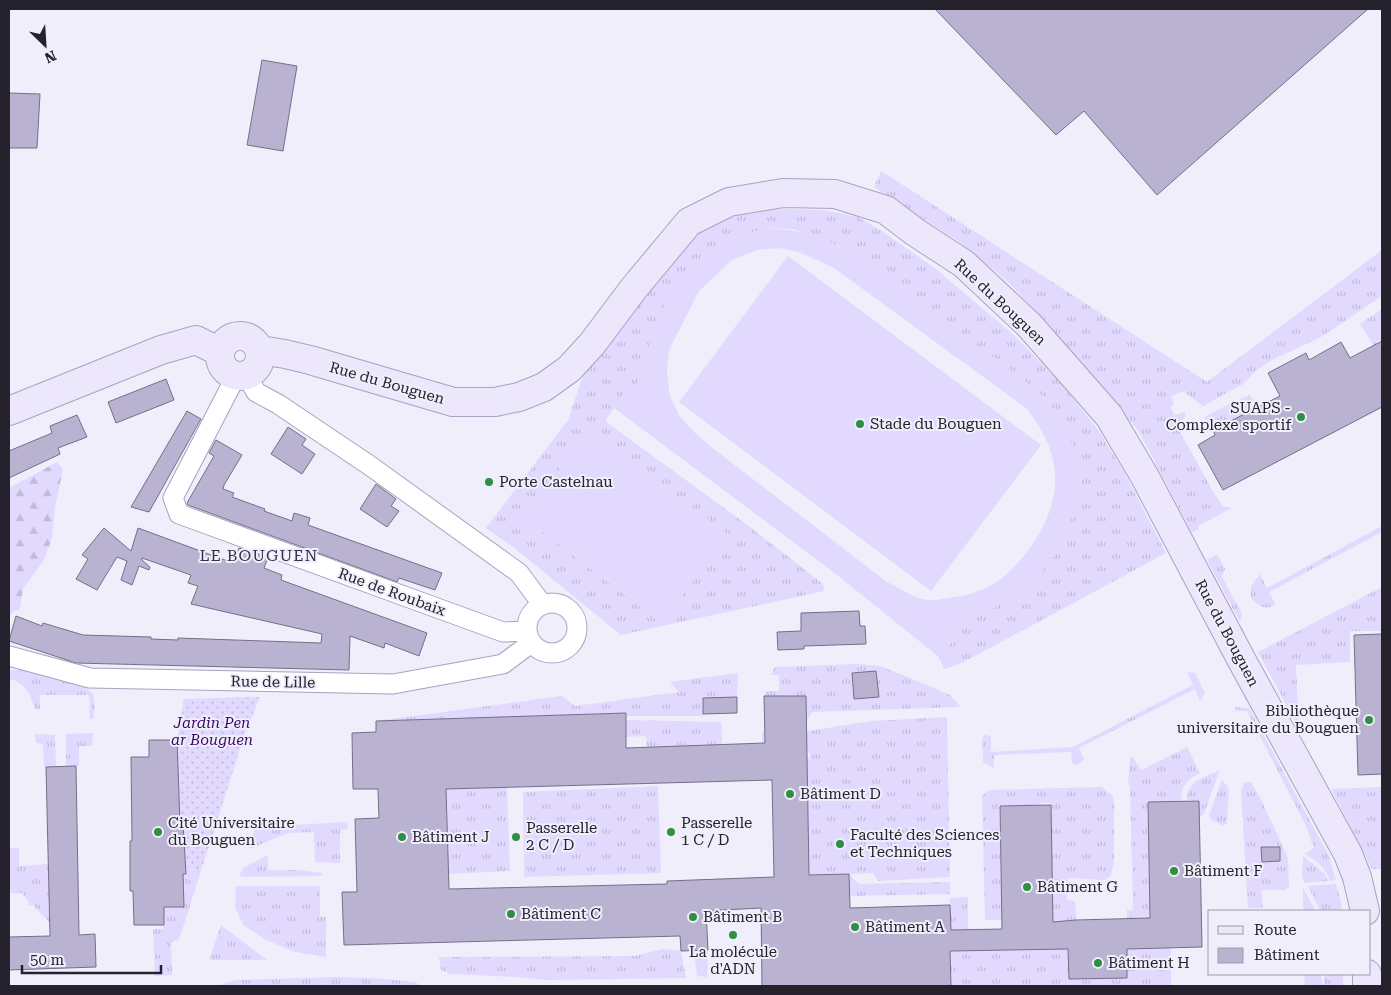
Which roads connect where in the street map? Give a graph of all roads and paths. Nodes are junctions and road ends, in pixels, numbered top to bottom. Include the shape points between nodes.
1 (260, 350) junction
2 (220, 352) junction
3 (241, 376) junction
4 (9, 411) edge
5 (542, 604) junction
6 (529, 637) junction
7 (9, 656) edge
8 (1365, 910) edge

1 - 2 street via 252,340 238,336 223,345
1 - 3 street via 256,369
1 - 8 street, Rue du Bouguen via 310,360 453,402 495,402 519,397 544,387 569,368 592,344 689,222 729,202 783,193 834,194 886,210 964,264 1015,311 1109,416 1348,854
2 - 3 street via 221,365 228,373
2 - 4 street via 196,340 161,350
3 - 5 street via 256,392 370,466 519,573
3 - 6 street, Rue de Roubaix via 173,498 179,514 503,632
5 - 6 street via 528,620
5 - 6 street via 561,604 572,612 576,620 576,636 572,644 559,652 537,649
6 - 7 street, Rue de Lille via 503,664 393,684 90,678

